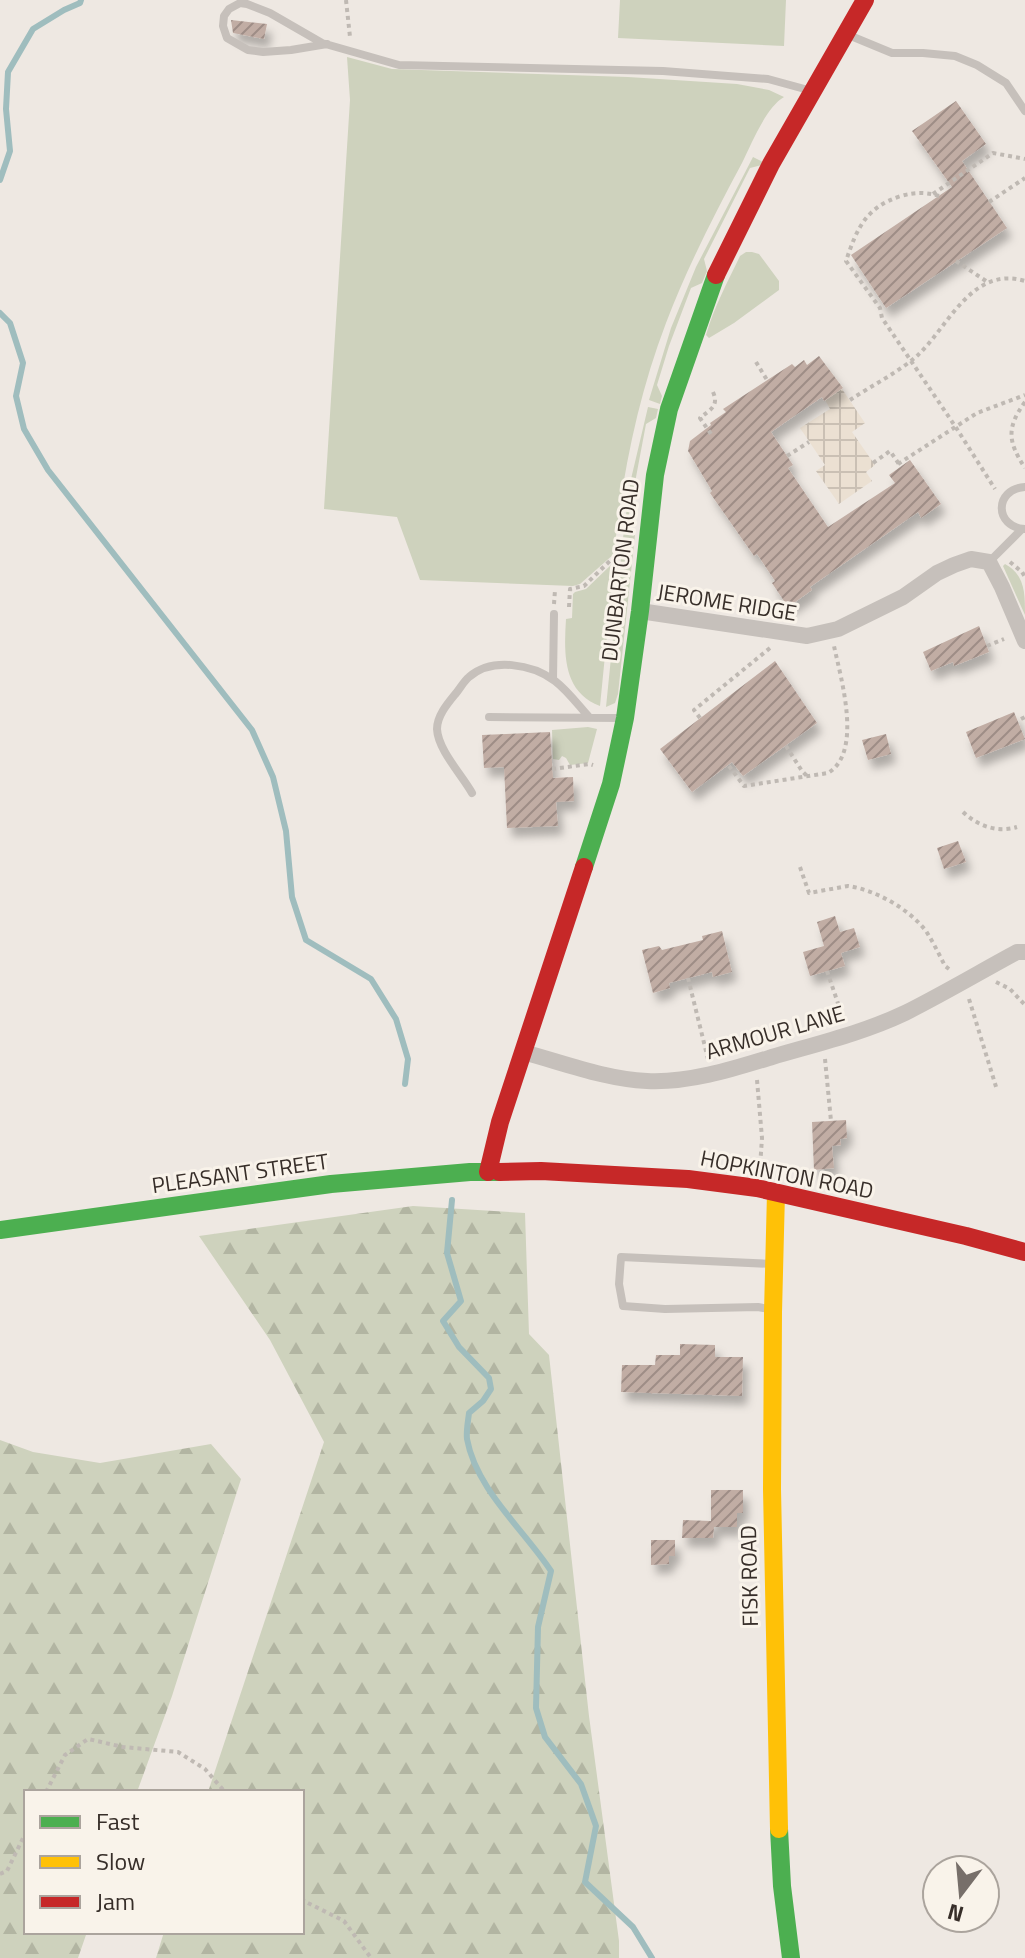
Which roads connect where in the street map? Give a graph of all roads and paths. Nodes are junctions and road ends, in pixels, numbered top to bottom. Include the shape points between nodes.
1 (346, 0) edge
2 (865, 0) edge
3 (845, 34) junction
4 (327, 44) junction
5 (351, 50) junction
6 (813, 91) junction
7 (1025, 111) edge
8 (1025, 159) edge
9 (1025, 178) edge
10 (933, 194) junction
11 (939, 196) dead end
12 (989, 202) dead end
13 (956, 261) dead end
14 (1025, 281) edge
15 (989, 283) junction
16 (911, 360) junction
17 (756, 362) dead end
18 (767, 380) dead end
19 (713, 392) dead end
20 (1025, 395) edge
21 (850, 400) dead end
22 (1025, 402) edge
23 (955, 426) junction
24 (713, 437) dead end
25 (809, 442) dead end
26 (787, 456) dead end
27 (873, 463) dead end
28 (1025, 468) edge
29 (1025, 487) edge
30 (1003, 501) junction
31 (1023, 529) edge
32 (617, 554) dead end
33 (989, 562) junction
34 (569, 607) dead end
35 (640, 611) junction
36 (554, 614) dead end
37 (831, 631) junction
38 (787, 633) junction
39 (1025, 641) edge
40 (553, 679) junction
41 (489, 717) dead end
42 (589, 717) junction
43 (625, 718) junction
44 (700, 718) dead end
45 (786, 746) dead end
46 (729, 766) dead end
47 (604, 768) dead end
48 (552, 769) dead end
49 (808, 776) junction
50 (472, 793) dead end
51 (963, 812) dead end
52 (1017, 827) dead end
53 (800, 867) dead end
54 (1022, 950) edge
55 (827, 971) dead end
56 (981, 971) junction
57 (954, 973) dead end
58 (688, 978) dead end
59 (967, 993) dead end
60 (1025, 1005) edge
61 (848, 1034) junction
62 (824, 1042) junction
63 (523, 1052) junction
64 (757, 1062) junction
65 (710, 1074) junction
66 (997, 1090) dead end
67 (831, 1121) dead end
68 (488, 1172) junction
69 (759, 1173) dead end
70 (776, 1193) junction
71 (0, 1230) edge
72 (1025, 1252) edge
73 (773, 1264) junction
74 (772, 1309) junction
75 (47, 1790) edge
76 (223, 1790) edge
77 (24, 1836) edge
78 (0, 1874) edge
79 (304, 1901) edge
80 (371, 1958) edge
81 (791, 1958) edge

1 - 5 path
2 - 3 street, DUNBARTON ROAD
3 - 6 street, DUNBARTON ROAD
3 - 7 lane via 892,53 955,56 977,65 1006,83
4 - 4 lane via 247,4 240,3 224,16 227,38 248,50
4 - 5 lane
5 - 6 lane via 399,65 663,71 768,79
6 - 35 street, DUNBARTON ROAD via 717,271 669,409 655,475
8 - 10 path via 993,153
9 - 12 path
10 - 11 path
10 - 16 path via 911,193 875,208 846,261
13 - 15 path
14 - 15 path
15 - 16 path via 958,305
16 - 21 path
16 - 23 path
17 - 18 path
19 - 24 path via 716,403 700,418
20 - 23 path
22 - 28 path via 1010,434
23 - 27 path via 899,465 890,451
23 - 30 path
25 - 26 path
29 - 30 lane via 1014,489
30 - 31 lane via 1008,524
31 - 33 lane
32 - 34 path via 584,586 570,589
33 - 37 street, JEROME RIDGE via 971,559 954,565 903,597
33 - 39 street
35 - 38 street, JEROME RIDGE
35 - 43 street, DUNBARTON ROAD
36 - 40 lane
37 - 38 street, JEROME RIDGE
37 - 49 path via 847,740 832,771
38 - 44 path via 694,710
40 - 42 lane
40 - 50 lane via 498,665 469,677 446,707 437,729 440,741
41 - 42 lane
42 - 43 lane
43 - 63 street, DUNBARTON ROAD via 611,784
45 - 49 path
46 - 49 path via 744,786
47 - 48 path via 590,764
51 - 52 path via 992,829
53 - 57 path via 809,893 848,886 897,905 926,931
54 - 56 street, ARMOUR LANE
55 - 61 path
56 - 60 path
56 - 61 street, ARMOUR LANE via 903,1014
58 - 65 path
59 - 66 path
61 - 62 street, ARMOUR LANE
62 - 64 street, ARMOUR LANE
62 - 67 path
63 - 65 street, ARMOUR LANE via 626,1079
63 - 68 street, DUNBARTON ROAD
64 - 65 street, ARMOUR LANE
64 - 69 path
68 - 70 street, HOPKINTON ROAD via 688,1179
68 - 71 street, PLEASANT STREET via 331,1184
70 - 72 street, HOPKINTON ROAD
70 - 73 street, FISK ROAD
73 - 74 street, FISK ROAD
73 - 74 lane via 621,1257 619,1284 623,1306
74 - 81 street, FISK ROAD via 778,1836
75 - 76 path via 65,1755 88,1739 178,1752 205,1769
77 - 78 path via 7,1871
79 - 80 path via 344,1921

